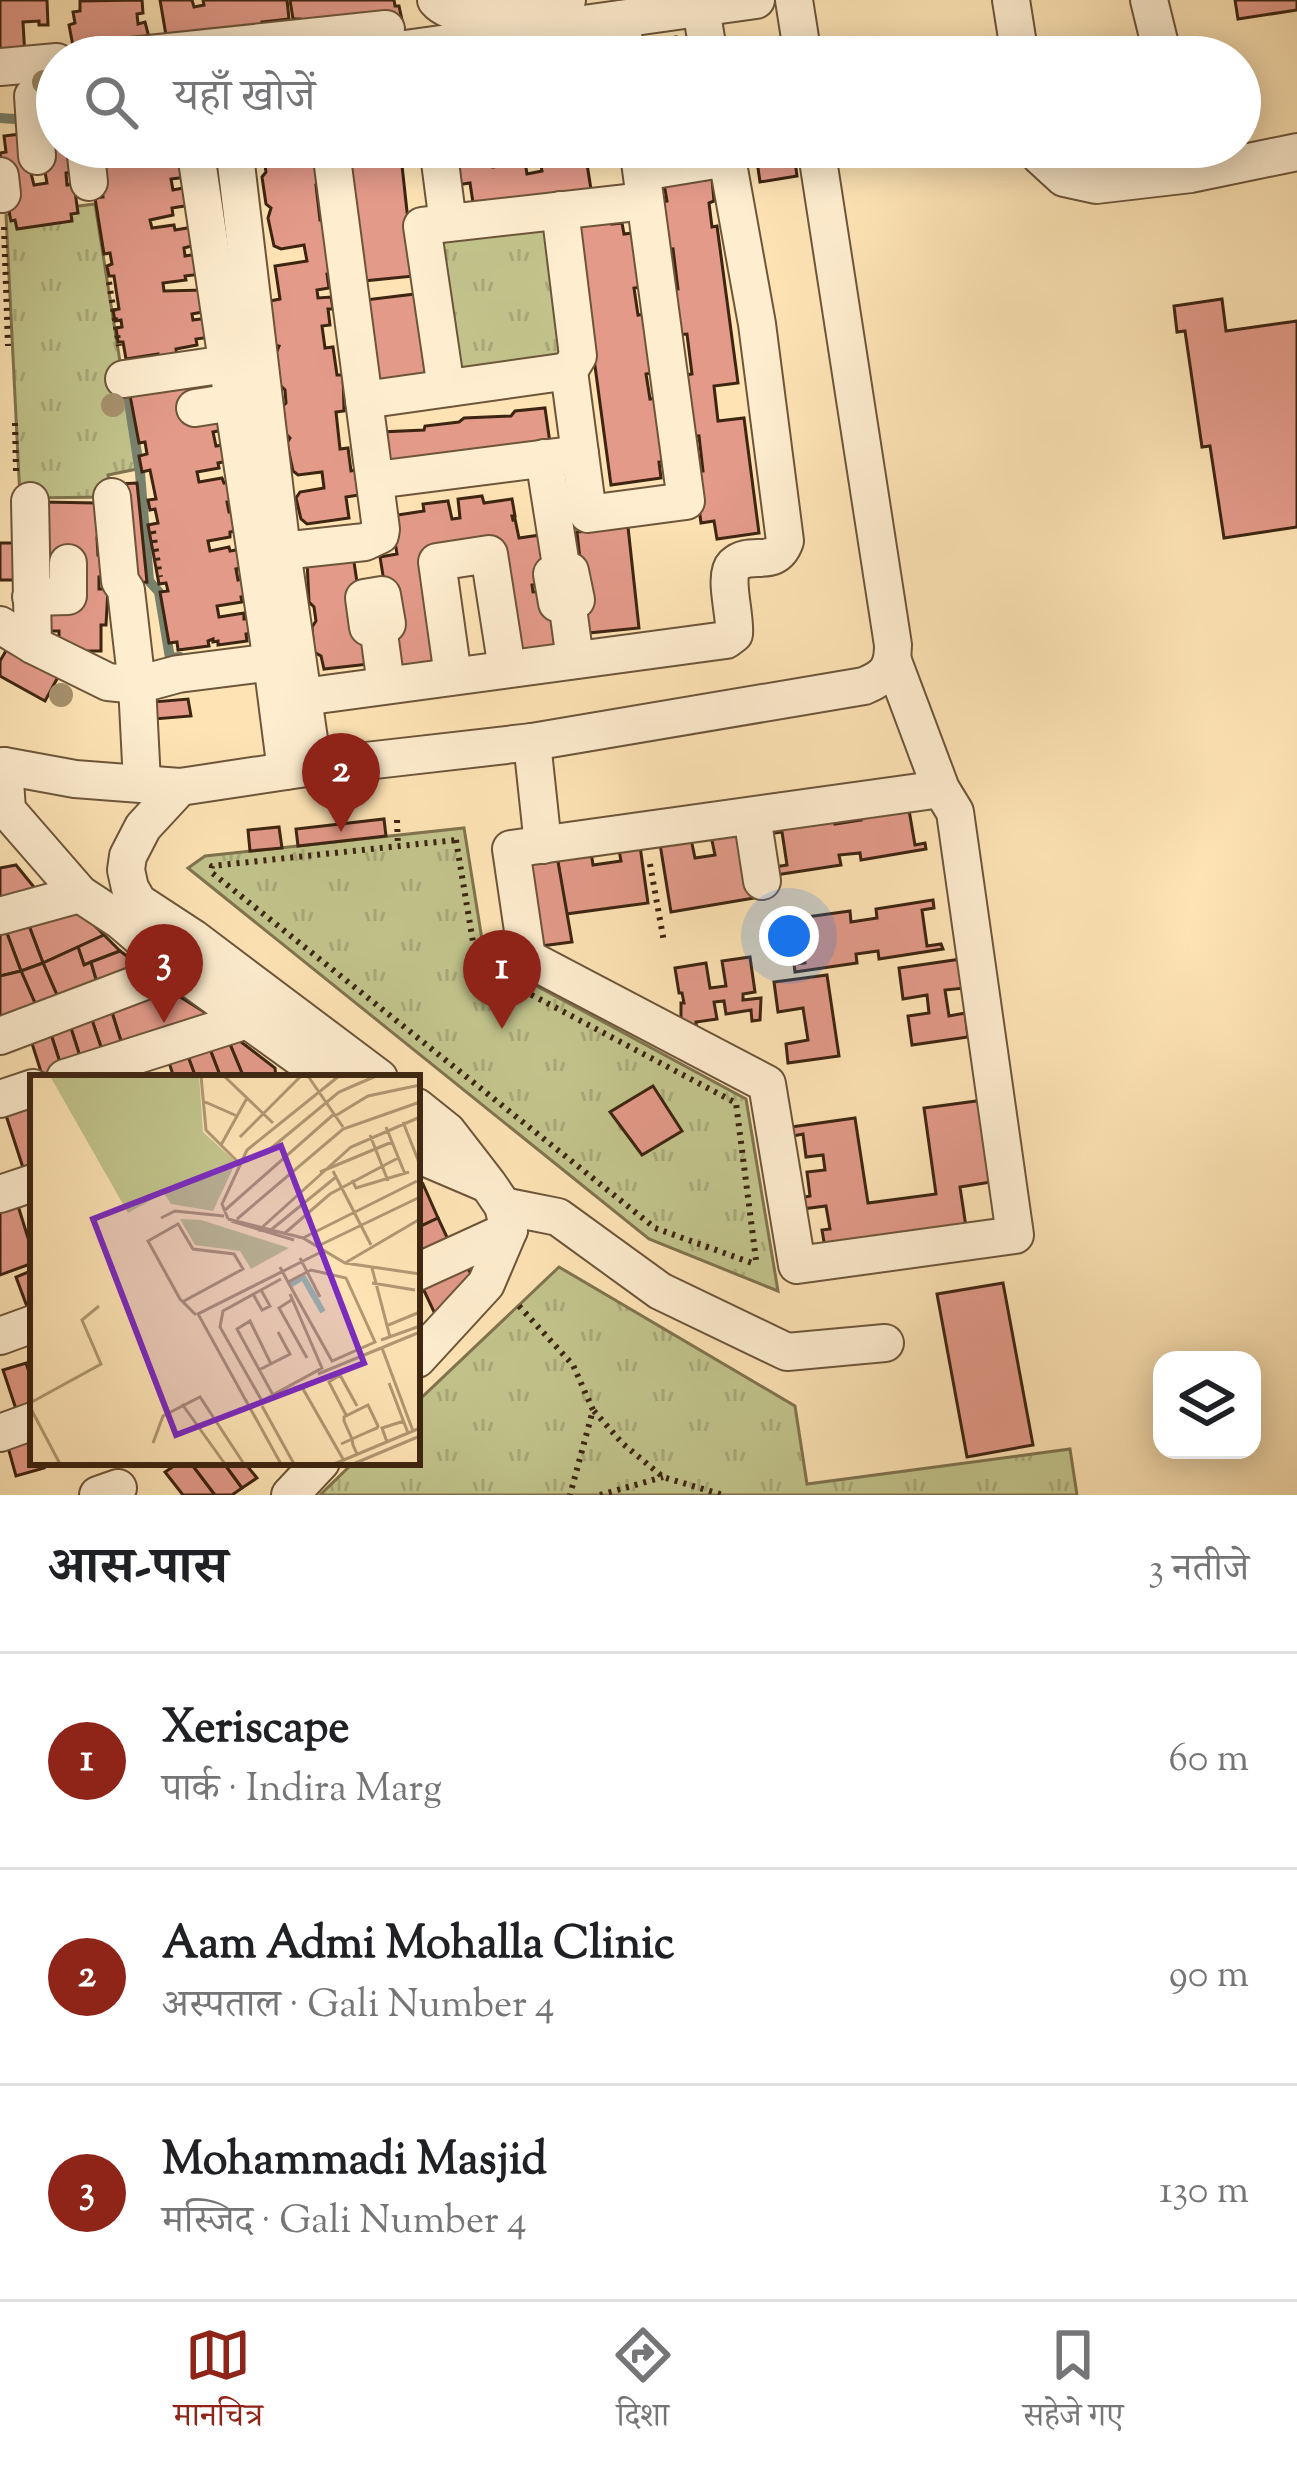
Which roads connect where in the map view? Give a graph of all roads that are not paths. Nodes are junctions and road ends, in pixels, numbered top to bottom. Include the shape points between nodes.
1 (436, 0) edge
2 (567, 0) edge
3 (756, 0) edge
4 (794, 0) edge
5 (1011, 0) edge
6 (1149, 0) edge
7 (701, 8) junction
8 (621, 19) junction
9 (479, 36) edge
10 (623, 36) edge
11 (706, 36) edge
12 (799, 36) edge
13 (1017, 36) edge
14 (1158, 36) edge
15 (36, 64) edge
16 (0, 67) edge
17 (30, 97) edge
18 (36, 148) edge
19 (1297, 152) edge
20 (1261, 155) edge
21 (197, 168) edge
22 (236, 168) edge
23 (333, 168) edge
24 (441, 168) edge
25 (729, 168) edge
26 (819, 168) edge
27 (1053, 168) edge
28 (1157, 168) edge
29 (642, 173) edge
30 (560, 211) junction
31 (448, 223) junction
32 (227, 364) junction
33 (568, 371) junction
34 (124, 379) road end
35 (446, 388) junction
36 (364, 400) junction
37 (233, 402) junction
38 (195, 408) dead end
39 (562, 456) junction
40 (376, 480) junction
41 (112, 497) dead end
42 (30, 502) dead end
43 (365, 542) junction
44 (282, 551) junction
45 (68, 562) dead end
46 (21, 594) edge
47 (0, 625) edge
48 (33, 645) junction
49 (574, 660) junction
50 (272, 662) junction
51 (893, 662) junction
52 (507, 669) junction
53 (453, 676) junction
54 (137, 685) junction
55 (386, 685) junction
56 (303, 697) junction
57 (532, 742) junction
58 (2, 764) edge
59 (300, 769) junction
60 (142, 782) junction
61 (180, 787) junction
62 (941, 789) junction
63 (4, 810) edge
64 (752, 816) junction
65 (543, 845) junction
66 (762, 880) dead end
67 (80, 894) junction
68 (130, 912) junction
69 (0, 916) edge
70 (177, 969) junction
71 (247, 1020) junction
72 (0, 1036) edge
73 (315, 1065) edge
74 (74, 1075) edge
75 (364, 1075) edge
76 (30, 1089) edge
77 (0, 1099) edge
78 (420, 1109) edge
79 (422, 1160) edge
80 (30, 1185) edge
81 (0, 1194) edge
82 (500, 1207) junction
83 (420, 1270) edge
84 (30, 1325) edge
85 (0, 1336) edge
86 (885, 1343) dead end
87 (420, 1356) edge
88 (30, 1422) edge
89 (0, 1433) edge
90 (318, 1465) edge
91 (292, 1494) edge

1 - 2 street via 466,16
3 - 7 street
4 - 12 street
5 - 13 street
6 - 14 street
7 - 8 street
7 - 11 street
8 - 9 street
8 - 10 street
15 - 16 street
17 - 18 street
19 - 20 street
21 - 32 street
22 - 44 street
23 - 36 street
24 - 31 street
25 - 49 street via 783,549 731,567 735,624 726,640
26 - 51 street
27 - 28 street via 1096,184
29 - 30 street
29 - 39 street via 686,501 588,514
30 - 31 street
30 - 33 street via 578,356
31 - 35 street via 422,226
32 - 34 street
32 - 37 street
33 - 35 street
33 - 39 street
35 - 36 street
36 - 40 street
37 - 38 street
37 - 50 street
39 - 40 street
39 - 49 street
40 - 43 street via 380,536
41 - 54 street
42 - 46 street
43 - 44 street
43 - 55 street
44 - 56 street
45 - 46 street via 68,596
46 - 48 street
47 - 48 street
48 - 54 street via 108,682
49 - 52 street
50 - 54 street
50 - 59 street
51 - 57 street via 884,678 864,686
51 - 62 street
52 - 53 street
52 - 53 street via 489,554 437,562
53 - 55 street
54 - 60 street
55 - 56 street
56 - 59 street
57 - 59 street
57 - 65 street
58 - 60 street
58 - 63 street
59 - 61 street
60 - 61 street
61 - 68 street via 142,827 128,856
62 - 64 street
62 - 65 street via 955,812 1015,1235 797,1265 767,1084 527,958 511,849
63 - 67 street
64 - 65 street
64 - 66 street
67 - 68 street
67 - 69 street
68 - 70 street
68 - 73 street via 193,938
70 - 71 street
70 - 72 street
71 - 73 street
71 - 74 street
73 - 75 street
76 - 77 street
78 - 82 street via 447,1131
79 - 82 street
80 - 81 street
82 - 83 street
82 - 86 street via 558,1217 660,1291 787,1352
82 - 87 street via 486,1284
84 - 85 street
88 - 89 street
90 - 91 street

